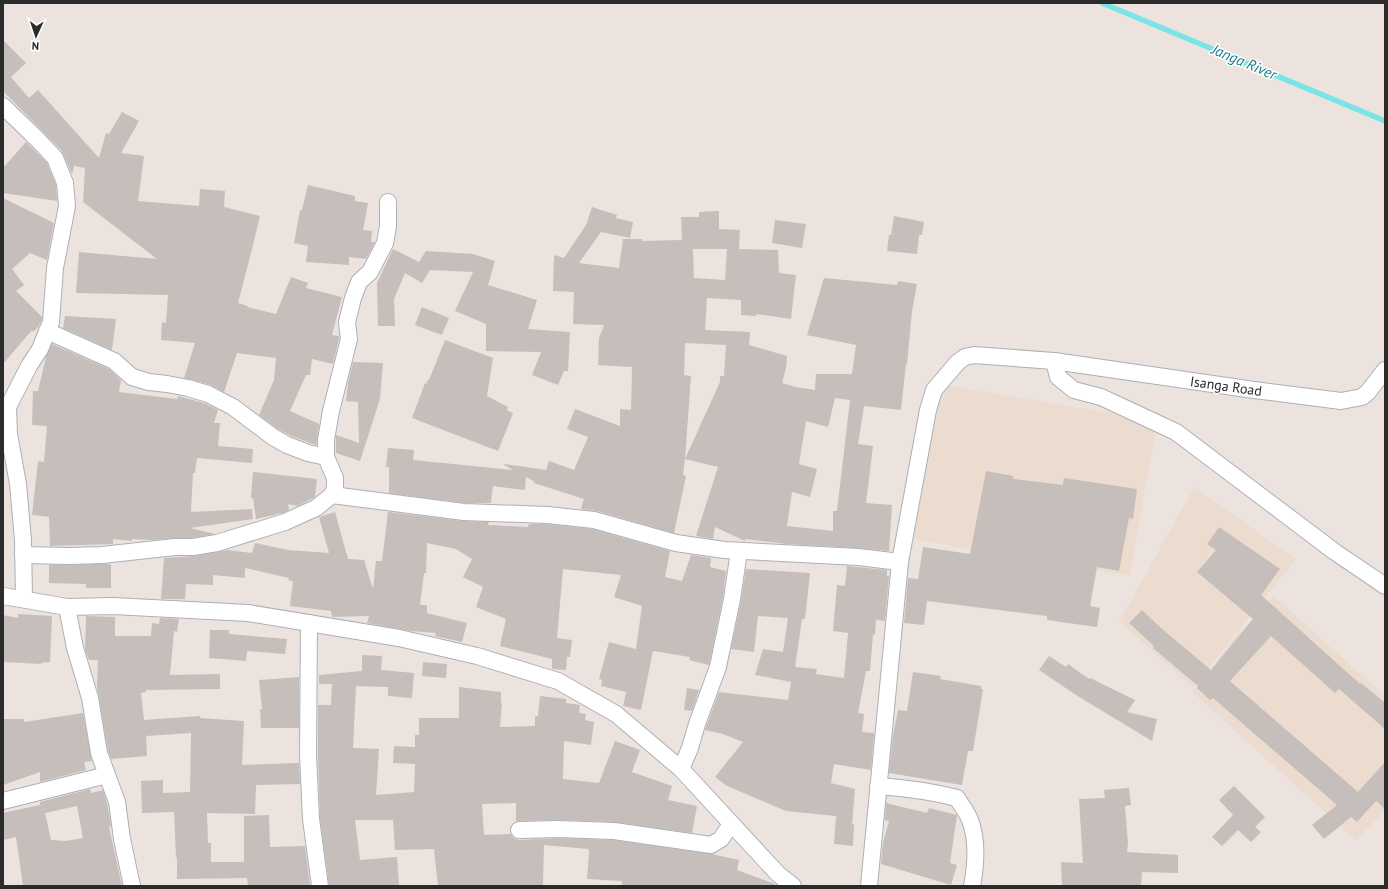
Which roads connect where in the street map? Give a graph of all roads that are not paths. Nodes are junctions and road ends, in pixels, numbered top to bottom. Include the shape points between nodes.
1 (3, 106) edge
2 (388, 202) dead end
3 (47, 331) junction
4 (1054, 362) junction
5 (1385, 370) edge
6 (5, 408) edge
7 (326, 457) junction
8 (332, 495) junction
9 (739, 551) junction
10 (23, 555) junction
11 (900, 562) junction
12 (1385, 586) edge
13 (3, 596) edge
14 (24, 599) junction
15 (67, 607) junction
16 (309, 623) junction
17 (681, 769) junction
18 (107, 775) junction
19 (878, 786) junction
20 (3, 801) edge
21 (732, 824) junction
22 (519, 830) dead end
23 (132, 886) edge
24 (320, 886) edge
25 (793, 886) edge
26 (869, 886) edge
27 (972, 886) edge

1 - 3 street via 55,158 65,183 67,206 55,268 51,322
2 - 7 street via 385,244 370,272 359,282 347,322 349,339 330,418
3 - 6 street via 40,349
3 - 7 street via 114,361 132,377 208,394 233,407 273,438 308,453
4 - 5 street, Isanga Road via 1341,401 1362,397
4 - 11 street, Isanga Road via 974,355 965,357 934,390 928,410
4 - 12 street via 1058,377 1074,390 1101,397 1176,432 1335,552
6 - 10 street via 18,484
7 - 8 street via 335,478
8 - 9 street via 464,512 548,515 594,520 676,543
8 - 10 street via 316,508 285,522 217,543 102,555
9 - 11 street via 858,557
9 - 17 street via 718,667
10 - 14 street
11 - 19 street
13 - 14 street
14 - 15 street
15 - 16 street via 113,606 248,613
15 - 18 street via 75,648 90,698 99,753
16 - 17 street via 399,638 477,656 558,681 616,714
16 - 24 street via 308,755 311,819
17 - 21 street
18 - 20 street
18 - 23 street via 117,802
19 - 26 street
19 - 27 street via 910,788 957,798 970,818 975,836 975,870
21 - 22 street via 721,839 711,845 614,831
21 - 25 street via 778,874

